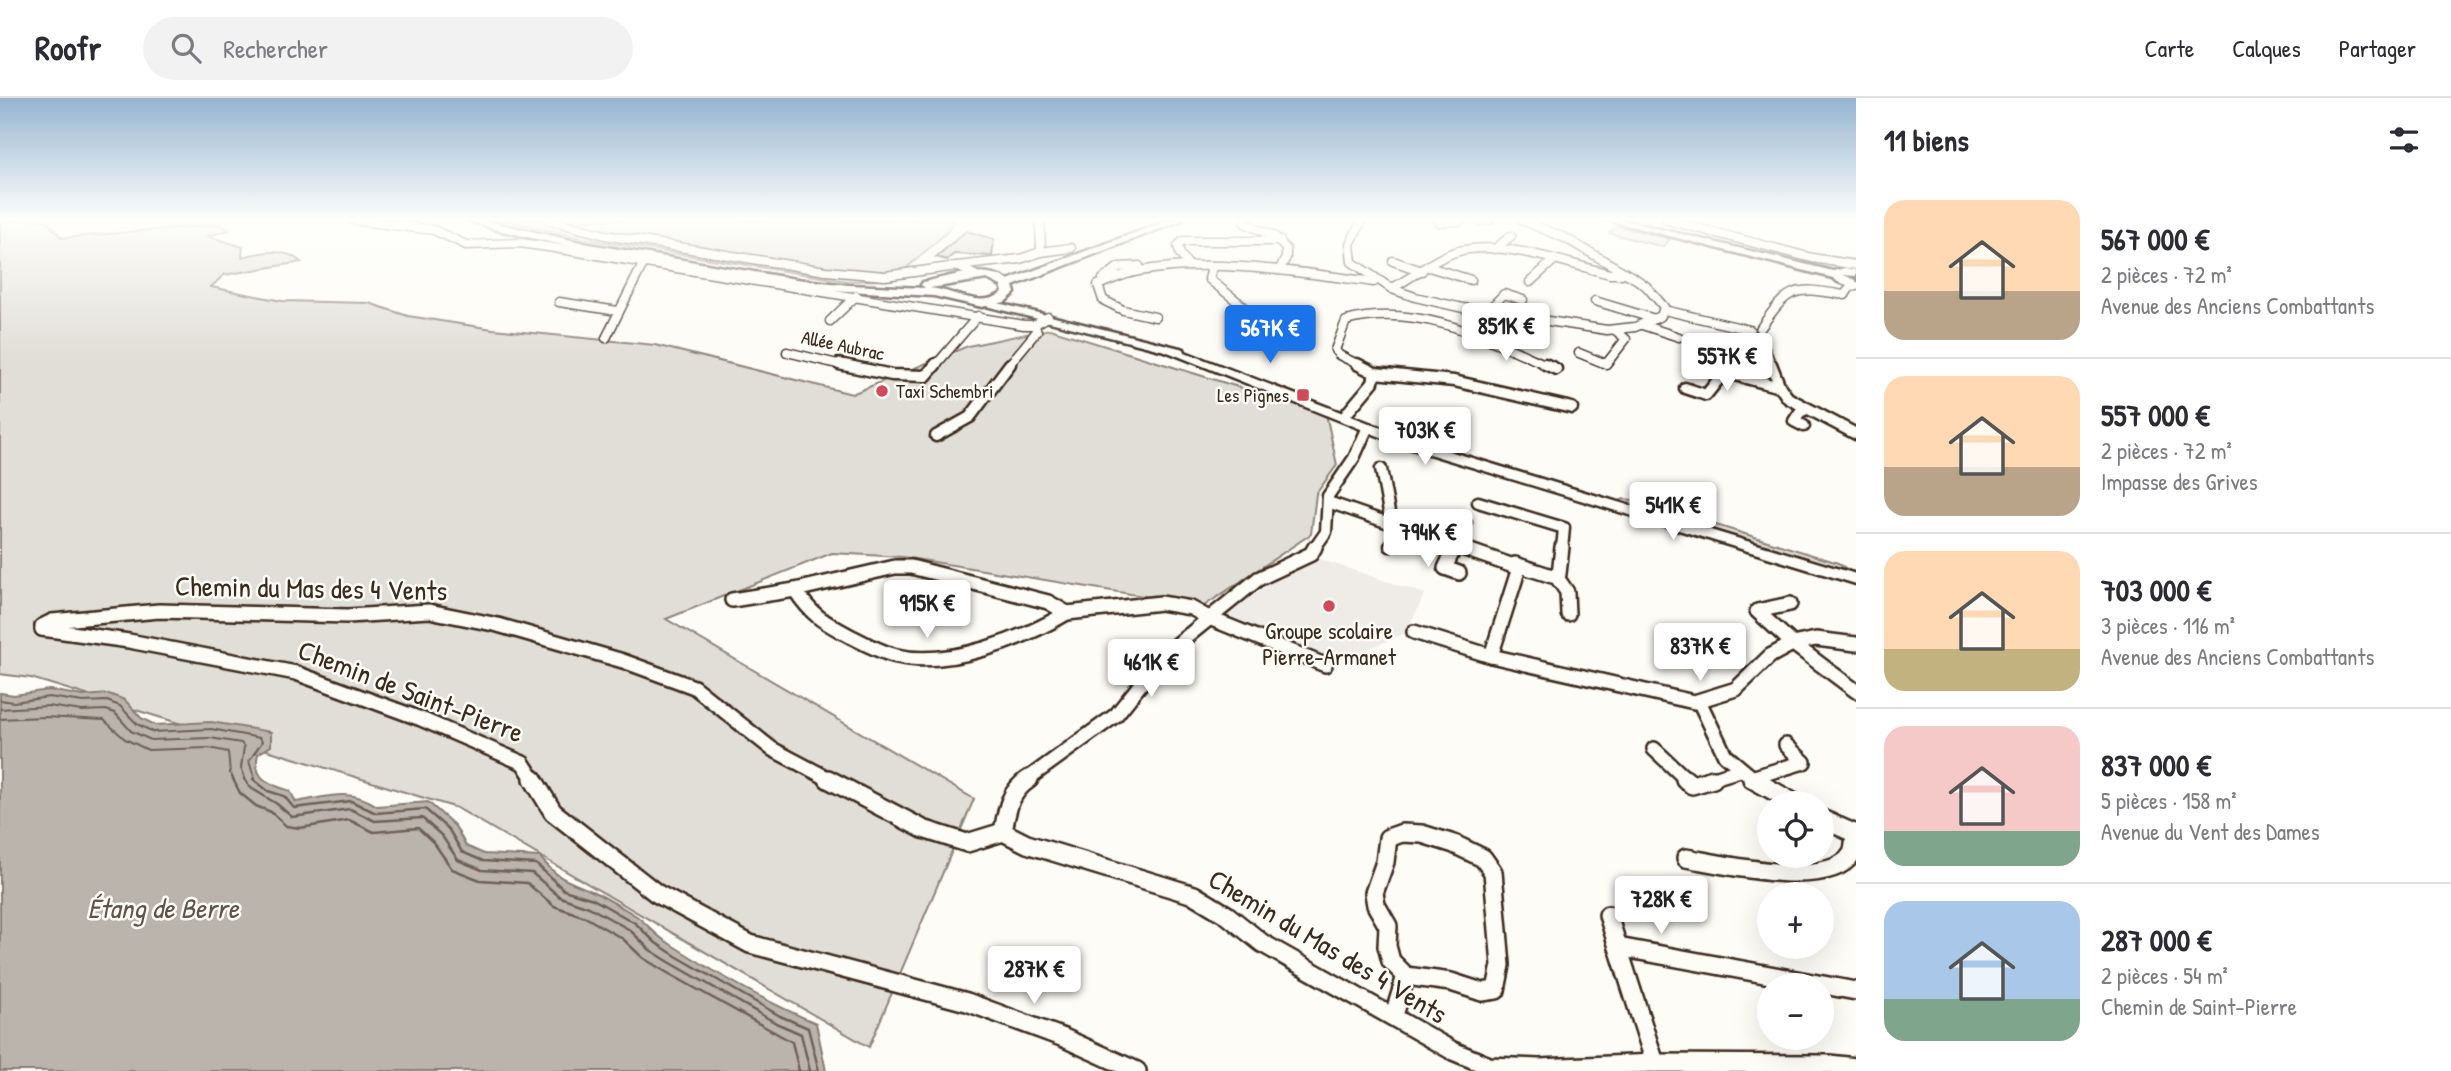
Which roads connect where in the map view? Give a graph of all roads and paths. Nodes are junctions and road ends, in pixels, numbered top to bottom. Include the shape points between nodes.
1 (642, 265) edge
2 (652, 265) edge
3 (693, 265) edge
4 (727, 265) edge
5 (792, 265) edge
6 (998, 265) edge
7 (1037, 265) edge
8 (1067, 265) edge
9 (1282, 265) edge
10 (1355, 265) edge
11 (1411, 265) edge
12 (1433, 265) edge
13 (1548, 265) edge
14 (1572, 265) edge
15 (1609, 265) edge
16 (1800, 265) edge
17 (1803, 265) edge
18 (1189, 266) joint
19 (1212, 267) junction
20 (1426, 269) junction
21 (1279, 270) junction
22 (1623, 274) junction
23 (1836, 274) junction
24 (989, 276) junction
25 (955, 278) junction
26 (1471, 280) dead end
27 (1382, 282) junction
28 (1530, 282) dead end
29 (1852, 285) edge
30 (1392, 288) junction
31 (1007, 290) junction
32 (856, 296) junction
33 (1856, 298) edge
34 (1523, 300) dead end
35 (1595, 300) dead end
36 (559, 302) dead end
37 (986, 303) junction
38 (1664, 310) junction
39 (618, 311) junction
40 (1027, 312) junction
41 (1485, 312) junction
42 (978, 316) junction
43 (1048, 317) junction
44 (1155, 317) dead end
45 (1655, 319) junction
46 (830, 321) dead end
47 (1642, 325) junction
48 (1034, 326) junction
49 (1239, 326) dead end
50 (1469, 330) junction
51 (1615, 330) junction
52 (1757, 332) junction
53 (1679, 337) dead end
54 (606, 338) dead end
55 (787, 352) dead end
56 (1579, 353) dead end
57 (1556, 369) dead end
58 (1374, 377) junction
59 (1780, 387) junction
60 (1685, 388) dead end
61 (1572, 408) dead end
62 (1807, 410) junction
63 (1344, 414) junction
64 (1804, 426) dead end
65 (1376, 430) junction
66 (1856, 434) edge
67 (936, 436) dead end
68 (1381, 469) dead end
69 (1328, 502) junction
70 (1478, 502) dead end
71 (1466, 523) dead end
72 (1396, 525) junction
73 (1564, 528) joint
74 (1455, 544) junction
75 (1391, 546) dead end
76 (1515, 564) junction
77 (1459, 573) dead end
78 (1556, 576) junction
79 (1856, 579) edge
80 (795, 590) junction
81 (732, 600) dead end
82 (1790, 604) dead end
83 (1066, 613) junction
84 (1569, 614) dead end
85 (1209, 618) junction
86 (43, 629) joint
87 (1414, 632) dead end
88 (1793, 643) junction
89 (1856, 644) edge
90 (1491, 656) junction
91 (1325, 665) dead end
92 (1856, 691) edge
93 (1699, 701) junction
94 (1786, 745) dead end
95 (1654, 749) dead end
96 (1745, 774) junction
97 (1774, 791) edge
98 (1834, 824) edge
99 (1003, 832) junction
100 (1855, 834) edge
101 (1686, 858) dead end
102 (1608, 915) dead end
103 (1618, 947) junction
104 (1405, 976) junction
105 (1856, 990) edge
106 (1394, 1015) junction
107 (1655, 1063) junction
108 (1856, 1067) edge
109 (1136, 1071) edge

1 - 39 street
2 - 32 street
3 - 25 main road via 849,289
4 - 25 main road via 810,279 889,285 931,285
5 - 25 street
6 - 25 street
7 - 24 main road
8 - 31 main road
9 - 21 street
10 - 27 street
11 - 20 street
12 - 20 street
13 - 28 street
14 - 22 street
15 - 22 street
16 - 23 main road
17 - 23 main road
18 - 19 street
18 - 44 street via 1136,271 1098,285 1103,300
19 - 21 street
19 - 49 street via 1209,279 1252,313
20 - 26 street
20 - 30 street
21 - 27 street
22 - 38 street via 1646,286
23 - 29 main road
24 - 25 main road
24 - 31 main road
25 - 37 main road via 963,302
27 - 30 street
29 - 33 street
29 - 52 street via 1794,290 1780,299
30 - 41 street
31 - 37 main road
31 - 40 main road via 1013,303
32 - 42 street
32 - 46 street
34 - 41 street via 1504,294
35 - 45 street
36 - 39 street
37 - 40 main road
38 - 45 street
38 - 52 street
39 - 54 street
40 - 43 main road
41 - 50 street
41 - 51 street
42 - 48 street
42 - 55 street, Allée Aubrac via 926,376 874,372
43 - 48 street
43 - 63 main road via 1170,350
45 - 47 street
47 - 51 street
47 - 53 street
48 - 67 street via 1037,331 970,417
50 - 57 street
50 - 58 street via 1383,313 1361,314 1346,321 1335,350
51 - 56 street via 1626,339 1606,364
52 - 59 street
58 - 61 street via 1454,381
58 - 63 street
59 - 60 street via 1727,373 1706,395
59 - 62 street
62 - 64 street via 1794,421
62 - 66 street
63 - 65 main road
65 - 69 street
65 - 79 main road
68 - 72 street
69 - 72 street
69 - 85 street via 1326,532 1311,554 1258,579
70 - 73 street
71 - 74 street
72 - 74 street
72 - 75 street
73 - 78 street
74 - 76 street
74 - 77 street via 1445,568
76 - 78 street
76 - 90 street via 1520,572
78 - 84 street via 1567,592
80 - 81 street
80 - 83 street via 911,567 1048,602
80 - 83 street via 812,614 896,656 924,658 998,646
82 - 88 street via 1757,611
83 - 85 street via 1161,603 1191,608
85 - 91 street
85 - 99 street via 1163,656 1116,715 1017,787 1008,804
86 - 99 street, Chemin du Mas des 4 Vents via 52,621 159,611 348,616 429,611 498,625 694,687 772,749 923,829 967,843
86 - 109 street, Chemin de Saint-Pierre via 296,673 421,719 523,763 553,812 656,893 750,944 967,1002
87 - 90 street
88 - 89 street via 1818,639
88 - 92 street
88 - 93 street via 1765,660 1738,688
90 - 93 street
93 - 96 street via 1726,755
94 - 96 street via 1804,762
95 - 96 street via 1692,785
96 - 97 street
98 - 100 street
99 - 106 street, Chemin du Mas des 4 Vents via 1027,844 1194,895 1262,943
100 - 101 street via 1852,854 1840,865 1817,870 1775,872
102 - 103 street
103 - 105 street
103 - 107 street
104 - 104 street via 1482,992 1496,990 1501,965 1493,872 1483,858 1422,834 1402,833 1388,838 1373,893 1389,929 1386,951 1390,963
104 - 106 street
106 - 107 street, Chemin du Mas des 4 Vents via 1453,1051 1489,1066
107 - 108 street, Chemin du Mas des 4 Vents

